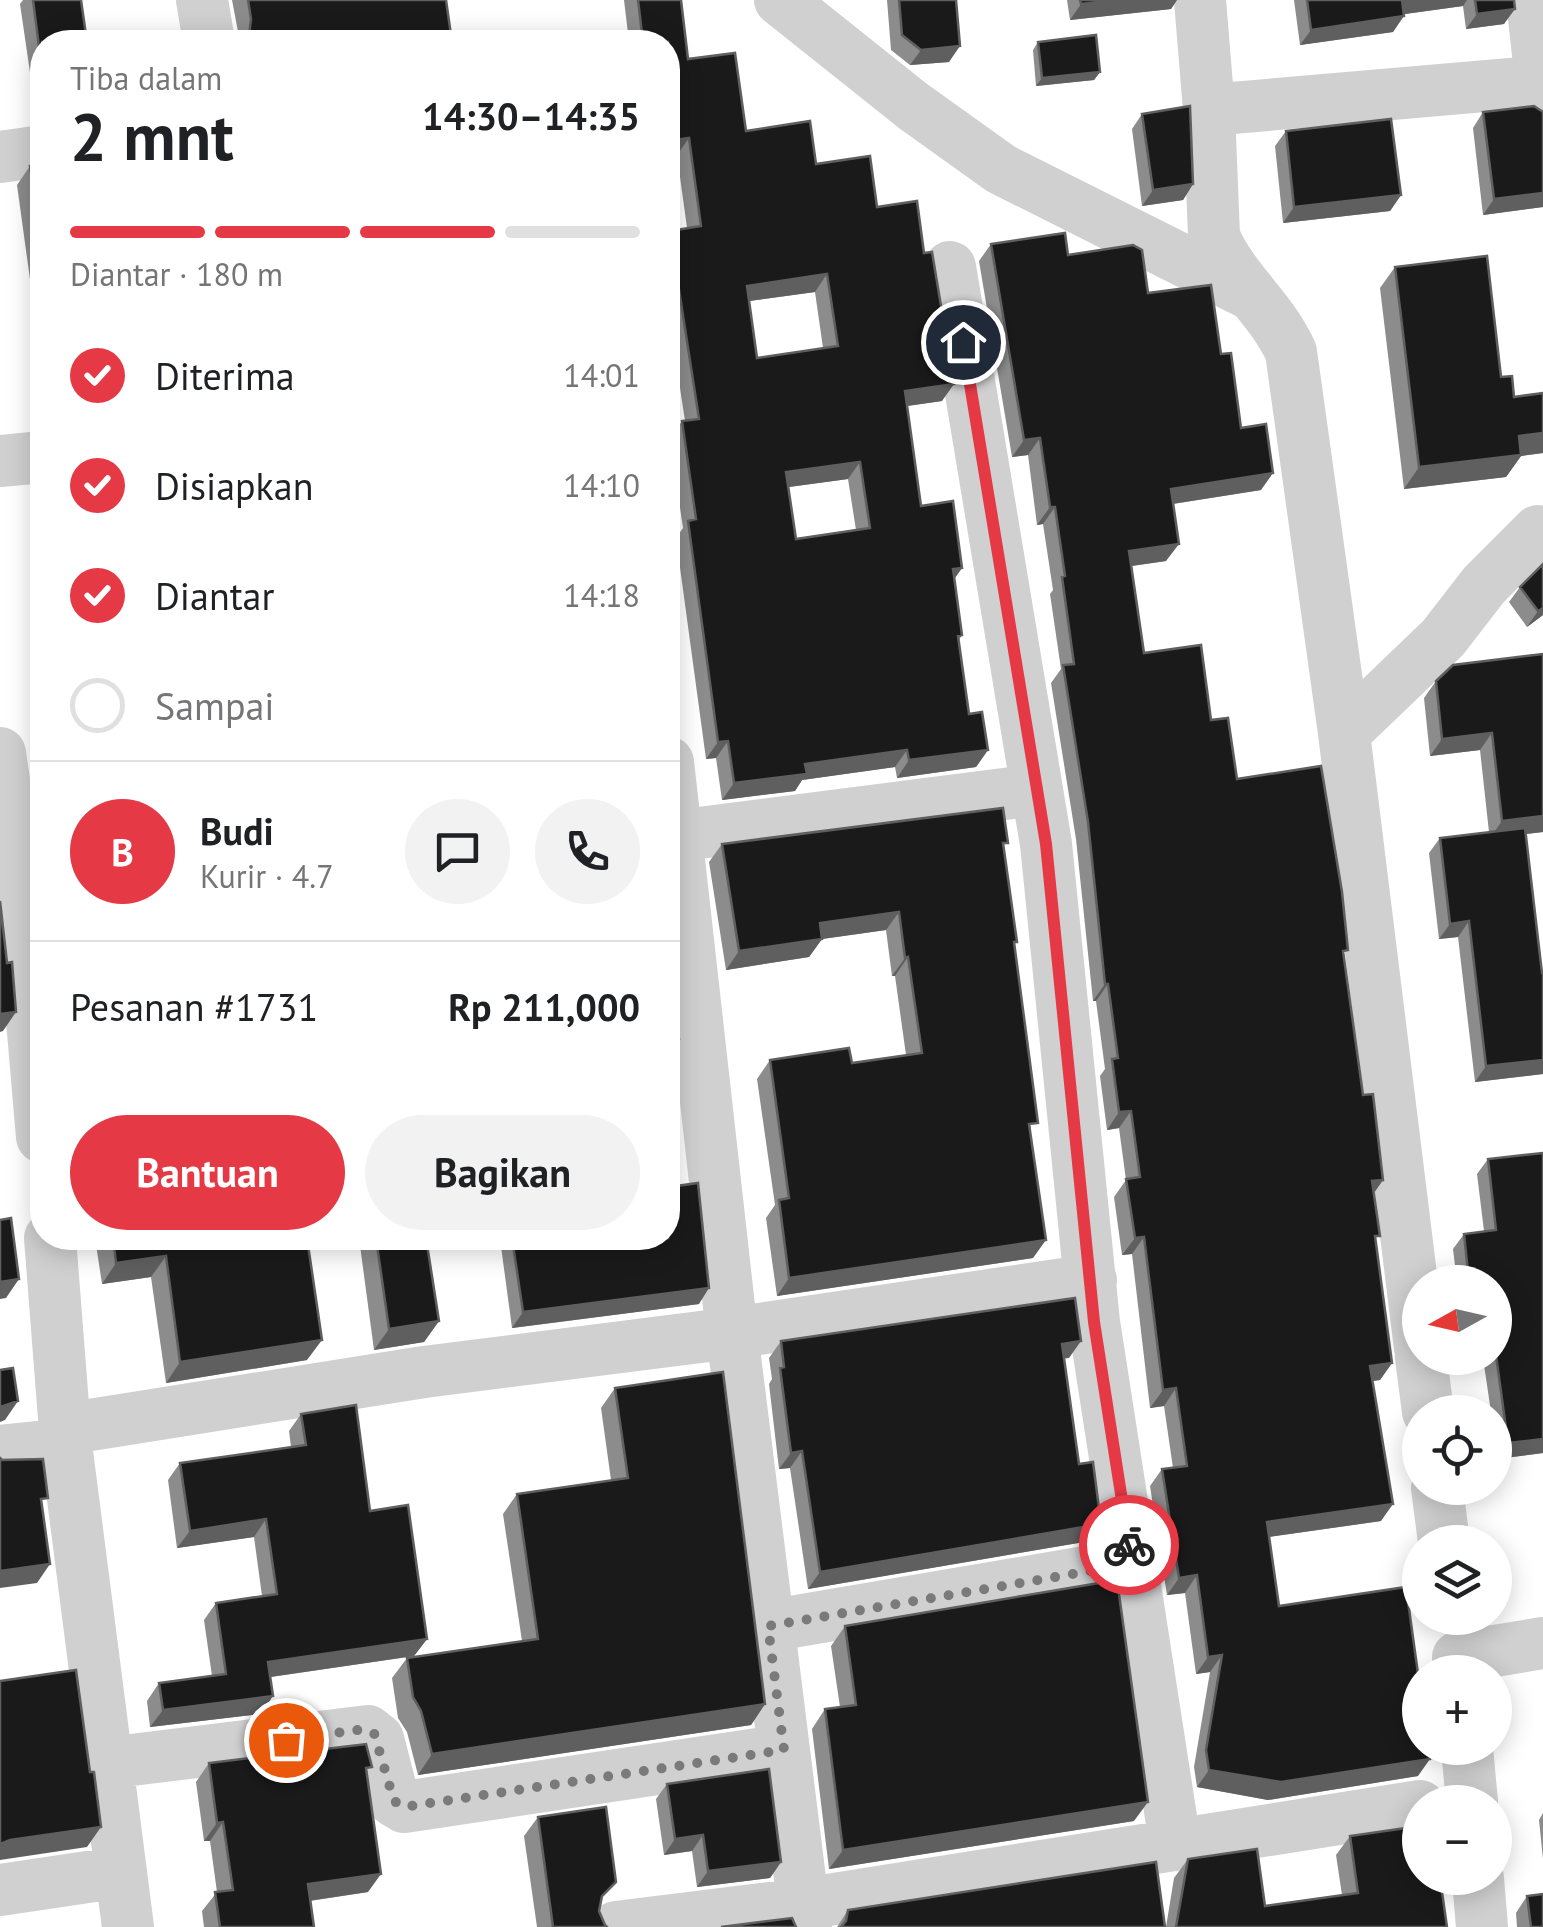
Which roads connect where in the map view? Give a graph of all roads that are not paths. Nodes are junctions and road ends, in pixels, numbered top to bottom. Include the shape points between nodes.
1 (202, 0) edge
2 (780, 0) edge
3 (1200, 0) edge
4 (1532, 0) edge
5 (207, 30) edge
6 (1542, 88) edge
7 (1209, 110) junction
8 (30, 152) edge
9 (0, 156) edge
10 (950, 267) dead end
11 (1250, 294) junction
12 (30, 458) edge
13 (0, 460) edge
14 (1538, 531) dead end
15 (1344, 733) junction
16 (0, 753) edge
17 (1036, 790) junction
18 (680, 835) edge
19 (680, 872) edge
20 (20, 885) edge
21 (30, 958) edge
22 (51, 1250) edge
23 (1410, 1265) edge
24 (1090, 1280) junction
25 (732, 1333) junction
26 (66, 1436) junction
27 (0, 1451) edge
28 (1132, 1564) junction
29 (768, 1626) junction
30 (1543, 1643) edge
31 (1457, 1649) edge
32 (784, 1750) junction
33 (107, 1762) junction
34 (1402, 1809) edge
35 (1175, 1843) junction
36 (120, 1872) junction
37 (0, 1890) edge
38 (1479, 1895) edge
39 (804, 1915) edge
40 (128, 1927) edge
41 (616, 1927) edge
42 (1482, 1927) edge

1 - 5 street
2 - 11 street via 1001,169
3 - 7 street
4 - 6 street
6 - 7 street
7 - 11 street via 1214,236
8 - 9 street
10 - 17 street
11 - 15 street via 1291,352
12 - 13 street
14 - 15 street
15 - 23 street
16 - 20 street
17 - 18 street
17 - 24 street
19 - 25 street
20 - 21 street
22 - 26 street
24 - 25 street
24 - 28 street
25 - 26 street via 424,1372
25 - 29 street
26 - 27 street
26 - 33 street
28 - 29 street
28 - 35 street
29 - 32 street
30 - 31 street
32 - 33 street via 404,1807 394,1801 378,1739 368,1731
32 - 39 street
33 - 36 street
34 - 35 street
35 - 39 street
36 - 37 street
36 - 40 street
38 - 42 street
39 - 41 street

